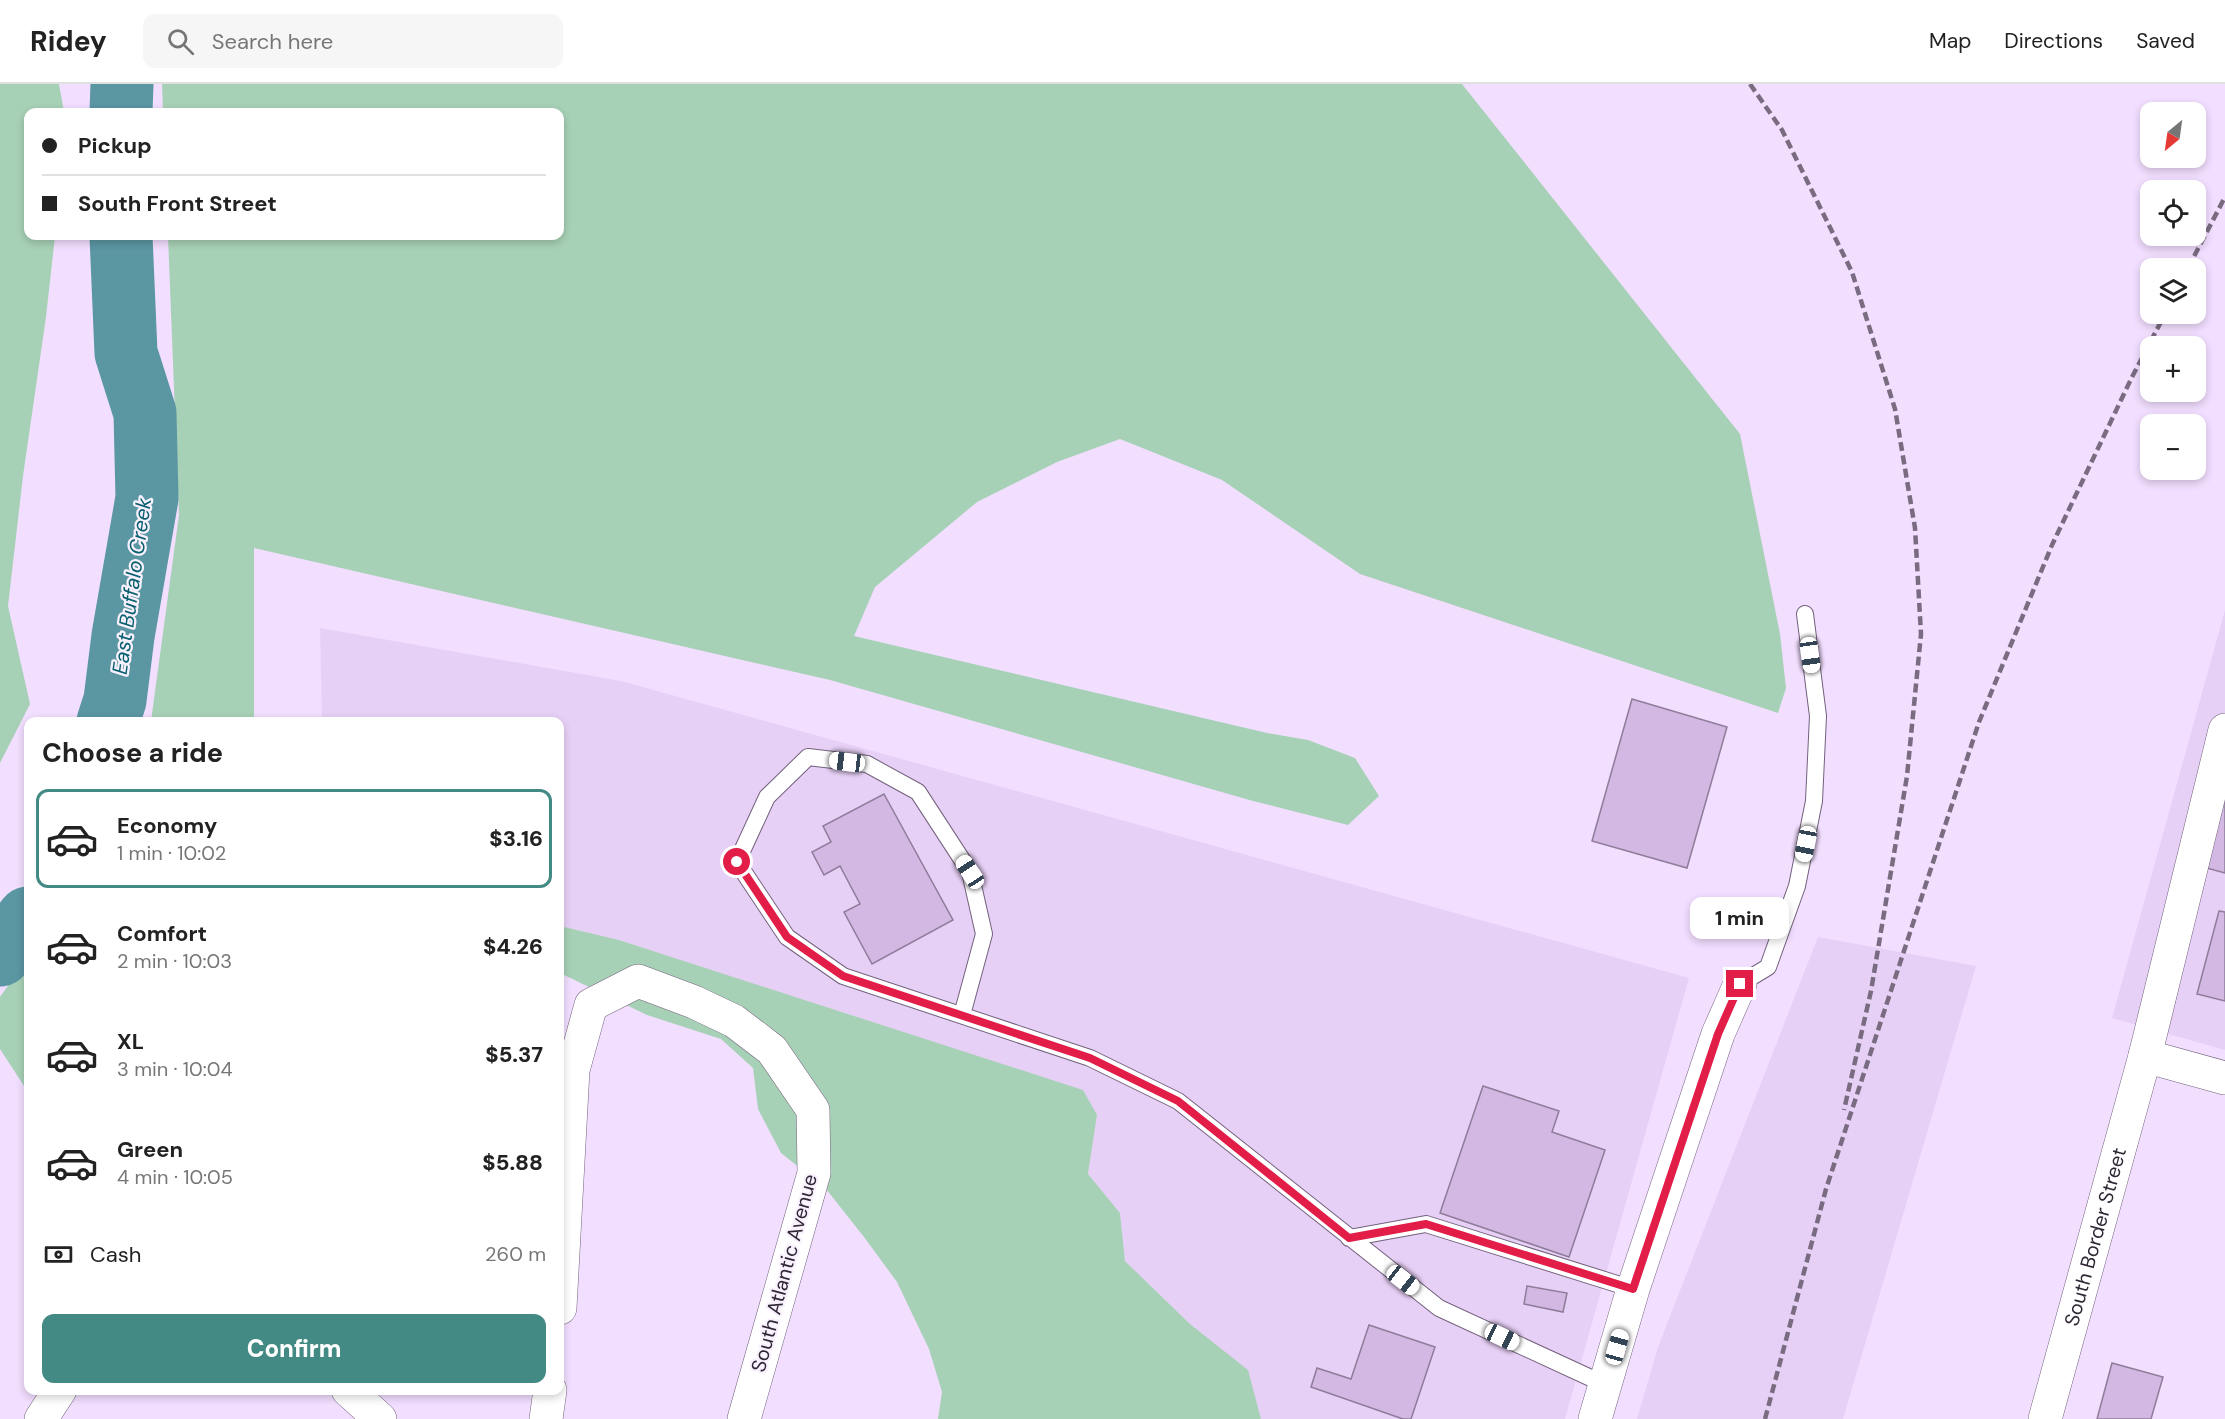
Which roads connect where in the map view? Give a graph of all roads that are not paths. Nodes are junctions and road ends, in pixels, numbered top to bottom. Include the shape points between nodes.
1 (1804, 614) dead end
2 (2225, 730) edge
3 (1740, 984) joint
4 (962, 1015) junction
5 (2145, 1056) junction
6 (2225, 1078) edge
7 (564, 1235) edge
8 (1349, 1238) junction
9 (1633, 1289) junction
10 (1606, 1385) junction
11 (57, 1395) edge
12 (354, 1395) edge
13 (549, 1395) edge
14 (41, 1419) edge
15 (380, 1419) edge
16 (546, 1419) edge
17 (744, 1419) edge
18 (1595, 1419) edge
19 (2046, 1419) edge

1 - 3 lane via 1818,716 1814,801 1797,886 1768,967
2 - 5 street, South Border Street
3 - 9 street via 1718,1034
4 - 4 lane via 843,976 787,937 737,862 767,797 808,757 867,764 918,792 970,872 984,933
4 - 8 lane via 1090,1058 1178,1101
5 - 6 street
5 - 19 street, South Border Street
7 - 17 street, South Atlantic Avenue via 573,1070 591,1005 638,981 734,1021 772,1050 813,1110 814,1173
8 - 9 lane via 1426,1224
8 - 10 lane via 1439,1308
9 - 10 street
10 - 18 street
11 - 14 street
12 - 15 street
13 - 16 street

